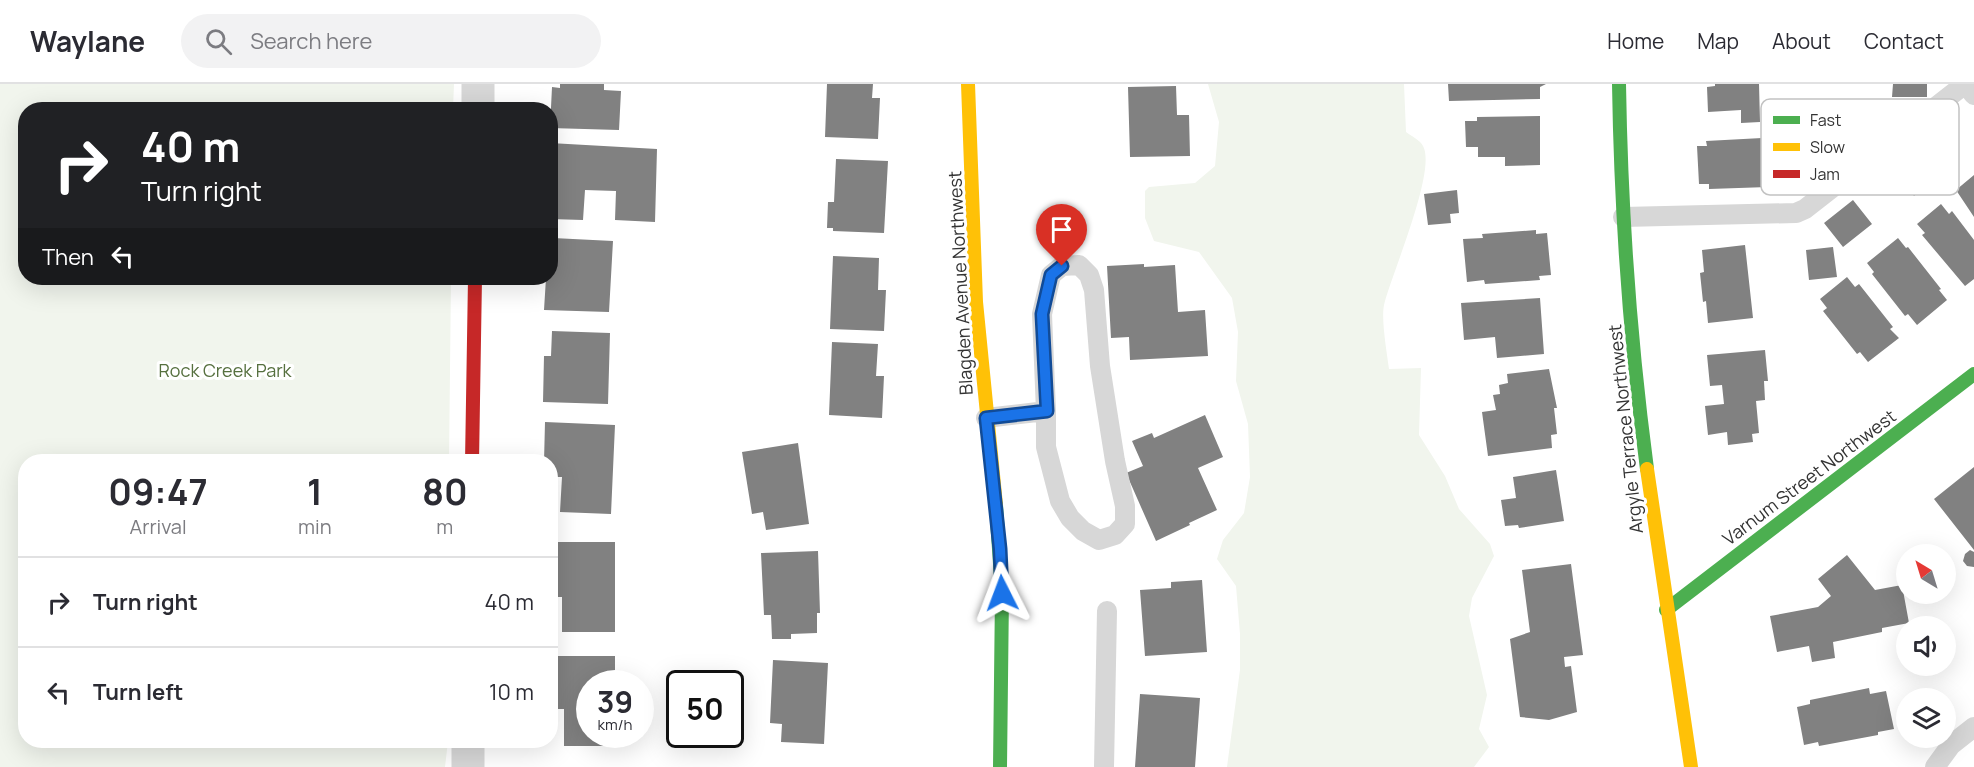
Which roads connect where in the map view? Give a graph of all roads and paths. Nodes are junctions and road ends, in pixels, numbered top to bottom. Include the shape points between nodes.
1 (478, 84) edge
2 (968, 84) edge
3 (1619, 84) edge
4 (1974, 95) edge
5 (1946, 99) edge
6 (478, 102) edge
7 (1823, 195) edge
8 (1623, 217) junction
9 (475, 285) edge
10 (1974, 374) edge
11 (1047, 411) junction
12 (986, 418) junction
13 (472, 454) edge
14 (1666, 610) junction
15 (1107, 611) dead end
16 (1974, 727) edge
17 (468, 748) edge
18 (468, 767) edge
19 (1000, 767) edge
20 (1104, 767) edge
21 (1691, 767) edge
22 (1935, 767) edge

1 - 6 street
2 - 12 street, Blagden Avenue Northwest via 974,256
3 - 8 street, Argyle Terrace Northwest
4 - 5 lane via 1965,84
7 - 8 lane via 1796,213
8 - 14 street, Argyle Terrace Northwest via 1638,412
9 - 13 street
10 - 14 street, Varnum Street Northwest
11 - 11 lane via 1042,314 1046,295 1051,275 1062,266 1079,265 1089,275 1094,290 1100,366 1125,506 1125,524 1115,535 1099,540 1083,531 1060,501 1046,447
11 - 12 lane
12 - 19 street, Blagden Avenue Northwest via 1002,593
14 - 21 street, Argyle Terrace Northwest
15 - 20 lane
16 - 22 lane via 1951,745
17 - 18 street

